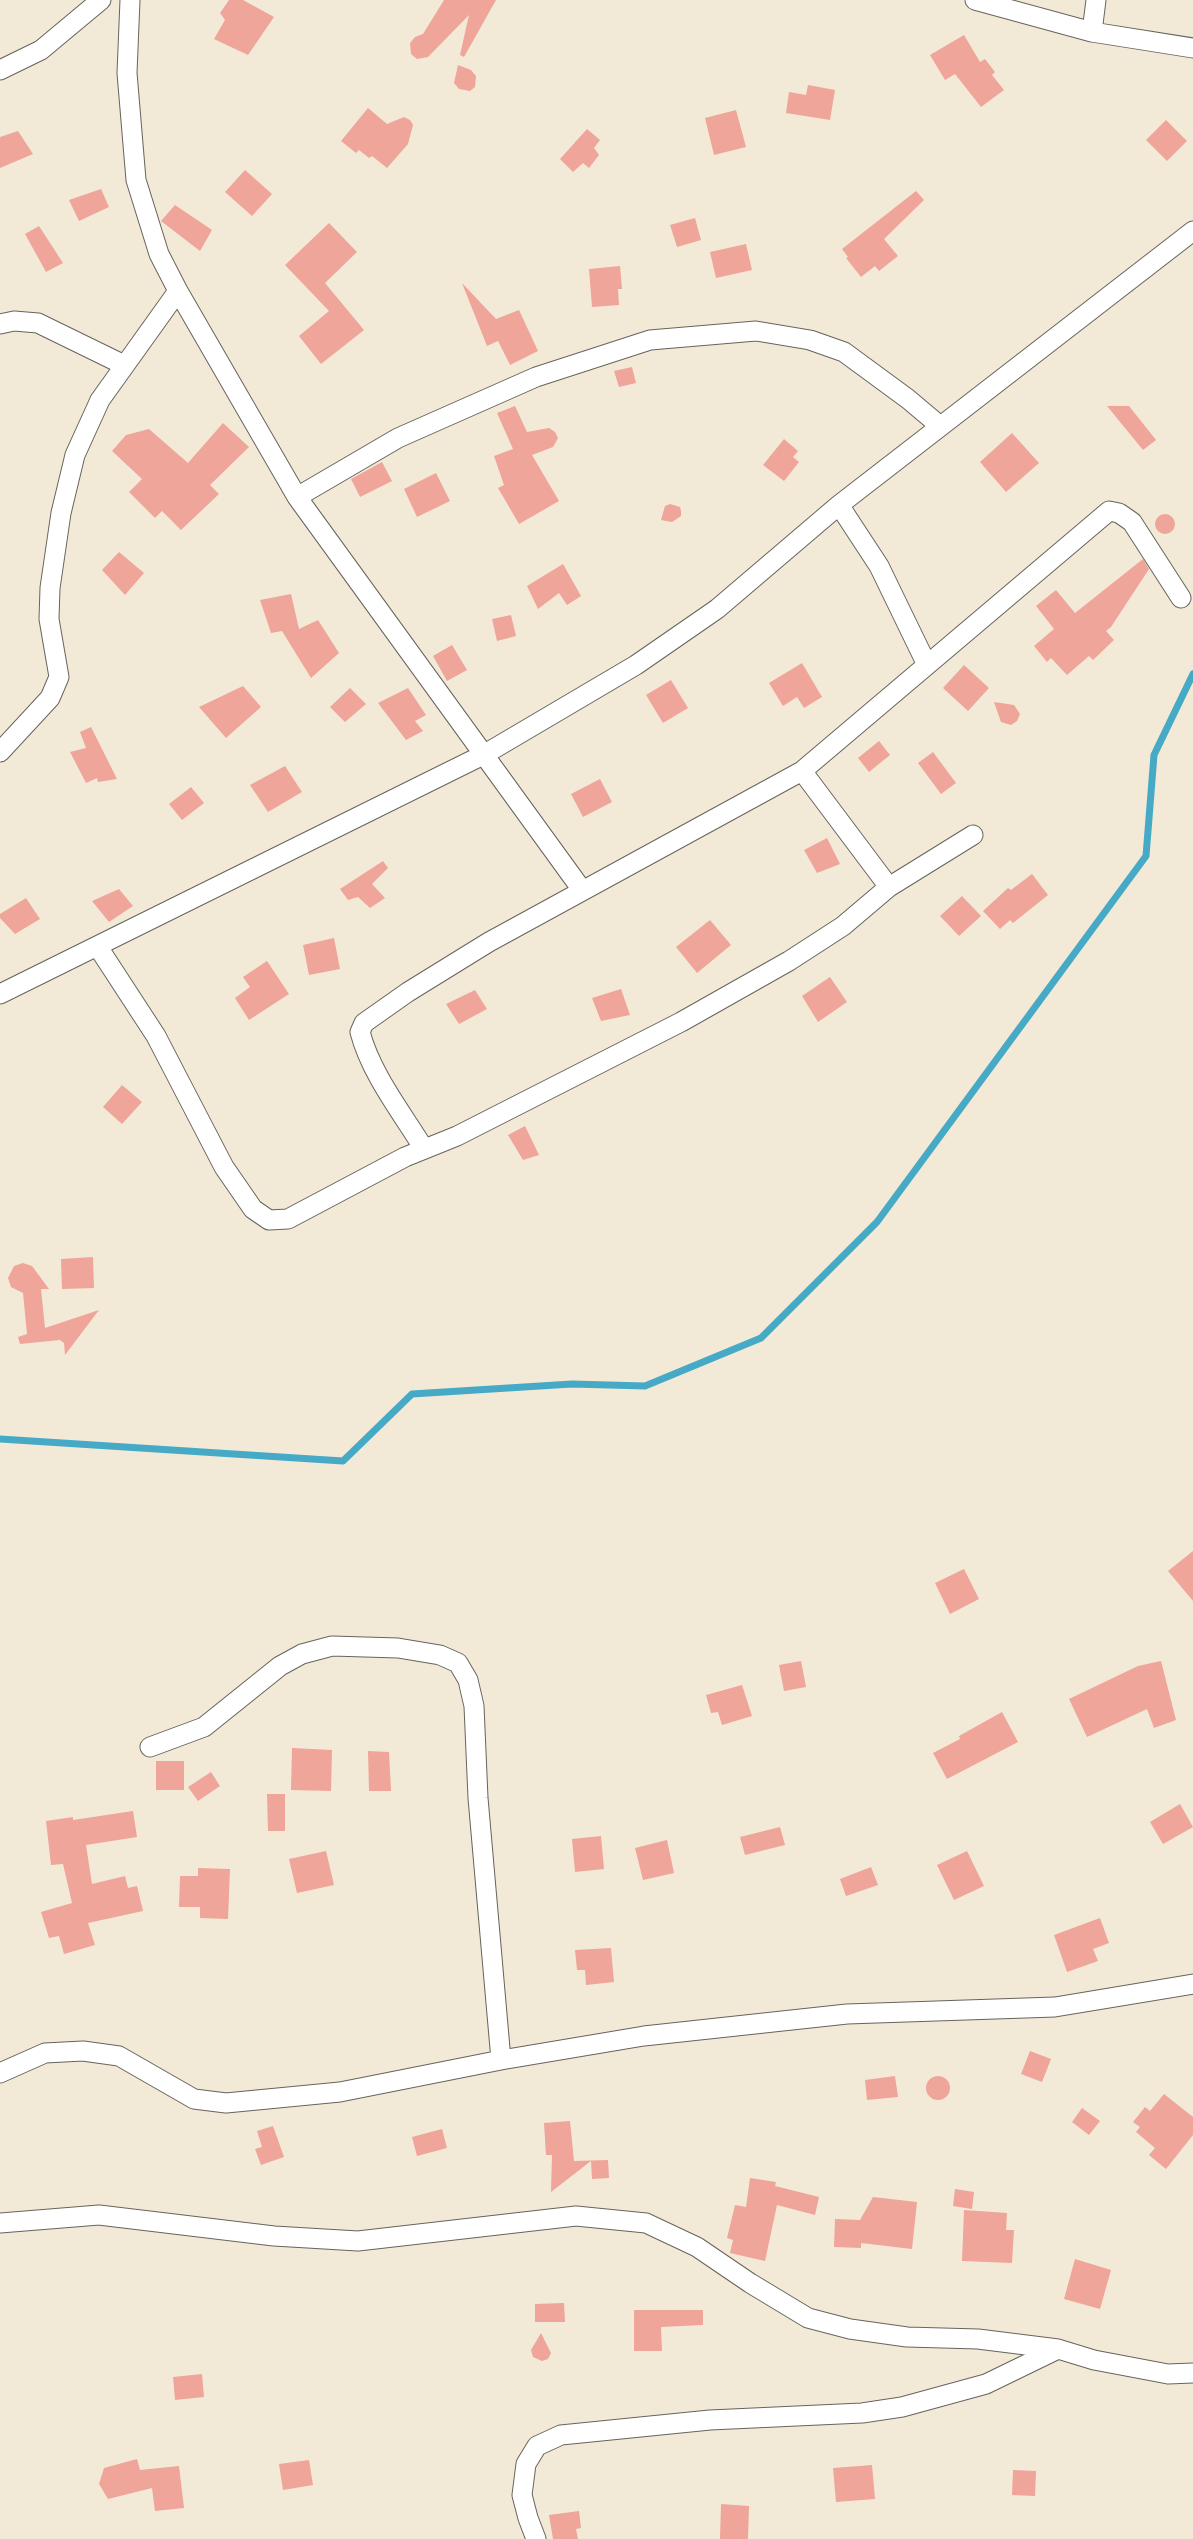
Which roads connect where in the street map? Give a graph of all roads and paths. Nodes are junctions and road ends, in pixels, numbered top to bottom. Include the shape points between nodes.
1 (101, 0) edge
2 (130, 0) edge
3 (975, 0) edge
4 (1096, 0) edge
5 (1092, 32) junction
6 (1193, 48) edge
7 (0, 70) edge
8 (1193, 231) edge
9 (178, 291) junction
10 (0, 324) edge
11 (124, 364) junction
12 (940, 426) junction
13 (297, 496) junction
14 (839, 505) junction
15 (1181, 598) dead end
16 (927, 665) junction
17 (0, 752) edge
18 (485, 754) junction
19 (802, 771) junction
20 (973, 835) dead end
21 (889, 887) junction
22 (582, 890) junction
23 (98, 947) junction
24 (0, 994) edge
25 (424, 1149) junction
26 (150, 1747) dead end
27 (1193, 1984) edge
28 (501, 2060) junction
29 (0, 2073) edge
30 (0, 2223) edge
31 (1058, 2349) junction
32 (1193, 2373) edge
33 (536, 2539) edge

1 - 7 street via 41,50
2 - 9 street via 127,73 136,180 160,254
3 - 5 street
4 - 5 street
5 - 6 street
8 - 12 street
9 - 11 street
9 - 13 street
10 - 11 street via 38,323
11 - 17 street via 100,400 75,455 61,513 49,619 59,677 50,698
12 - 13 street via 844,352 810,340 756,331 650,340 536,377 450,415 398,438
12 - 14 street
13 - 18 street
14 - 16 street via 879,566
14 - 18 street via 718,609 636,664
15 - 16 street via 1132,522 1119,513 1109,511
16 - 19 street
18 - 22 street
18 - 23 street
19 - 21 street
19 - 22 street
20 - 21 street
21 - 25 street via 843,926 789,961 466,1132
22 - 25 street via 456,962 364,1024 360,1032 363,1043
23 - 24 street
23 - 25 street via 156,1036 224,1167 253,1209 269,1220 288,1220
26 - 28 street via 204,1727 280,1666 302,1654 332,1646 398,1648 440,1655 458,1663 468,1680 474,1706 478,1798
27 - 28 street via 1055,2007 846,2014 644,2036
28 - 29 street via 340,2092 226,2103 194,2099 119,2056 83,2051 45,2053
30 - 31 street via 99,2215 274,2236 358,2241 576,2216 646,2223 697,2247 808,2318 850,2329 907,2337 978,2339
31 - 32 street via 1094,2360 1168,2374
31 - 33 street via 986,2384 902,2407 862,2413 710,2420 561,2435 537,2446 526,2464 522,2495

